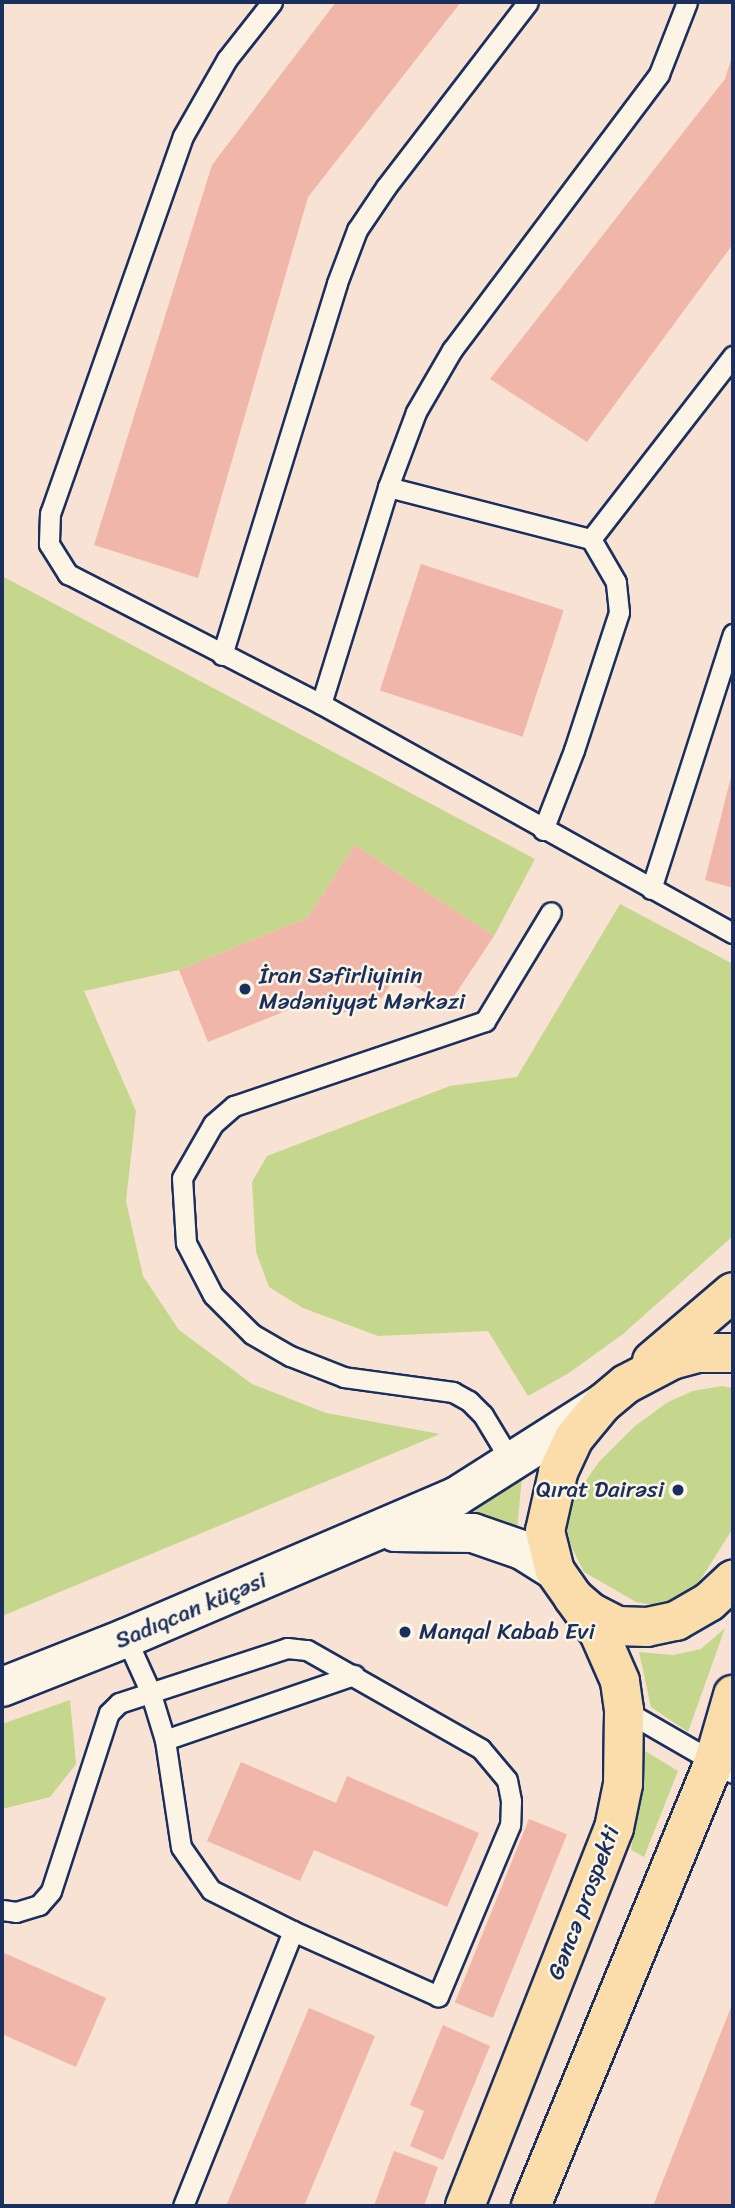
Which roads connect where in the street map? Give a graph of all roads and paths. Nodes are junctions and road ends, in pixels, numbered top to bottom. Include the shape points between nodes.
1 (272, 2) edge
2 (528, 2) edge
3 (687, 2) edge
4 (733, 356) edge
5 (388, 487) junction
6 (591, 539) junction
7 (733, 634) edge
8 (222, 655) junction
9 (321, 704) junction
10 (543, 830) junction
11 (651, 889) junction
12 (551, 912) dead end
13 (733, 933) edge
14 (733, 1292) edge
15 (733, 1353) edge
16 (615, 1393) junction
17 (512, 1462) junction
18 (379, 1532) junction
19 (733, 1580) edge
20 (564, 1584) junction
21 (126, 1638) junction
22 (354, 1675) junction
23 (2, 1687) edge
24 (150, 1691) junction
25 (733, 1696) edge
26 (624, 1710) junction
27 (166, 1740) junction
28 (724, 1767) edge
29 (2, 1910) edge
30 (293, 1931) junction
31 (183, 2206) edge
32 (466, 2206) edge
33 (531, 2206) edge

1 - 8 lane via 227,59 183,136 50,513 49,544 68,573
2 - 8 lane via 357,230
3 - 5 lane via 659,74 452,350 416,412
4 - 6 lane
5 - 6 lane
5 - 9 lane
6 - 10 lane via 616,582 619,612
7 - 11 lane
8 - 9 lane
9 - 10 lane
10 - 11 lane
11 - 13 lane
12 - 17 lane via 485,1021 234,1106 213,1124 182,1178 186,1243 213,1295 252,1334 290,1356 344,1377 453,1392 483,1415
14 - 16 main road
15 - 16 main road via 698,1353 672,1360
16 - 17 street, Sadıqcan küçəsi
16 - 20 main road, Gəncə prospekti via 574,1438 555,1483 545,1531
17 - 18 street, Sadıqcan küçəsi via 457,1496
18 - 20 street via 473,1533 522,1550
18 - 21 street, Sadıqcan küçəsi
19 - 20 main road via 709,1602 676,1621 647,1627 617,1626 590,1612
20 - 26 main road, Gəncə prospekti via 611,1654
21 - 23 street, Sadıqcan küçəsi
21 - 24 lane
22 - 24 lane via 307,1650 287,1648
22 - 27 lane
22 - 30 lane via 481,1749 507,1780 510,1825 438,1996
24 - 27 lane
24 - 29 lane via 118,1703 109,1713 51,1891 39,1905 16,1912
25 - 28 main road
26 - 28 lane
26 - 32 main road, Gəncə prospekti via 623,1784 614,1828
27 - 30 lane via 181,1847 211,1890
28 - 33 main road
30 - 31 lane

